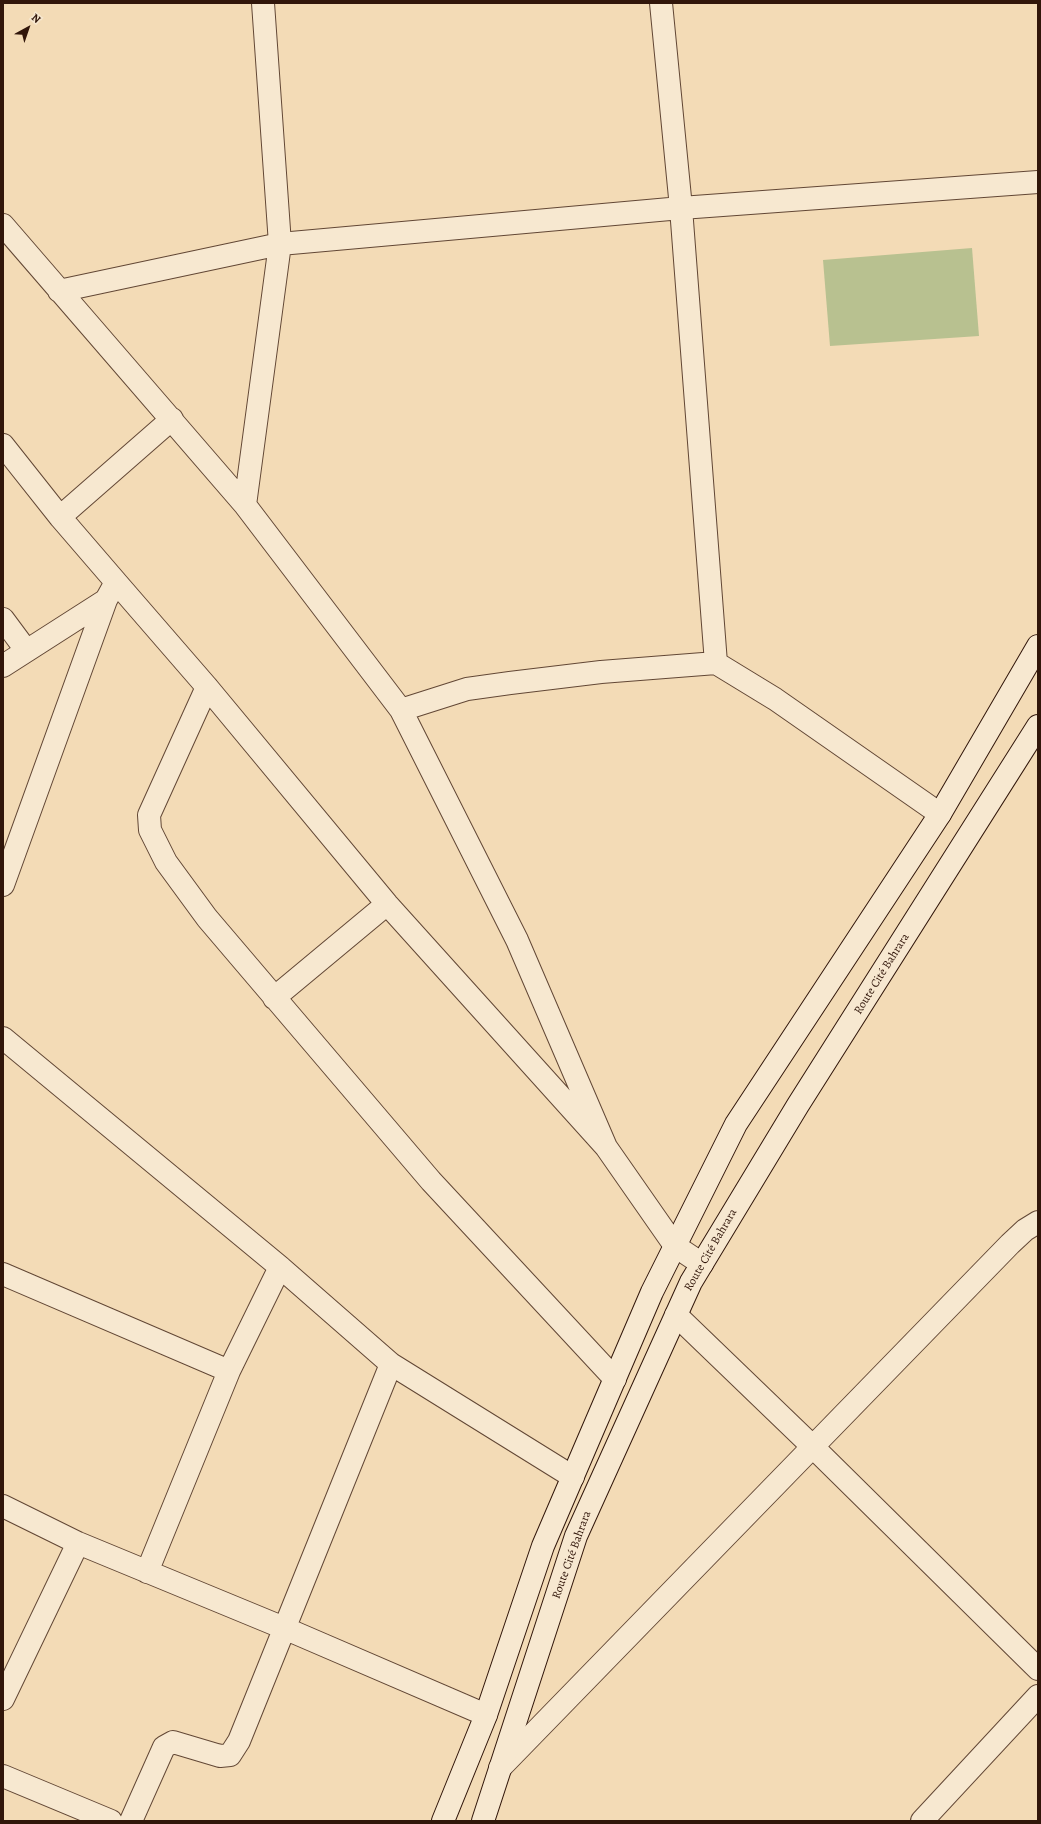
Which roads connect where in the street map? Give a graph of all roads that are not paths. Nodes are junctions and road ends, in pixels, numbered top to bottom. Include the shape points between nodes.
1 (263, 3) edge
2 (661, 3) edge
3 (1038, 182) edge
4 (682, 208) junction
5 (3, 225) edge
6 (280, 244) junction
7 (59, 291) junction
8 (172, 419) junction
9 (3, 445) edge
10 (245, 505) junction
11 (60, 517) junction
12 (111, 591) junction
13 (3, 619) edge
14 (1038, 646) edge
15 (26, 650) junction
16 (716, 663) junction
17 (3, 666) edge
18 (207, 687) junction
19 (401, 710) junction
20 (1038, 726) edge
21 (940, 814) junction
22 (3, 885) edge
23 (387, 904) junction
24 (274, 998) junction
25 (3, 1038) edge
26 (606, 1147) junction
27 (1038, 1222) edge
28 (675, 1246) junction
29 (702, 1264) junction
30 (280, 1267) junction
31 (3, 1274) edge
32 (676, 1315) junction
33 (391, 1364) junction
34 (229, 1371) junction
35 (615, 1379) junction
36 (812, 1446) junction
37 (573, 1477) junction
38 (3, 1506) edge
39 (78, 1543) junction
40 (147, 1572) junction
41 (284, 1628) junction
42 (1038, 1669) edge
43 (8, 1676) edge
44 (1038, 1696) edge
45 (3, 1699) edge
46 (486, 1715) junction
47 (500, 1768) junction
48 (3, 1776) edge
49 (111, 1821) edge
50 (131, 1821) edge
51 (443, 1821) edge
52 (483, 1821) edge
53 (922, 1821) edge

1 - 6 street
2 - 4 street
3 - 4 street
4 - 6 street
4 - 16 street
5 - 7 street
6 - 7 street
6 - 10 street
7 - 8 street
8 - 10 street
8 - 11 street
9 - 11 street
10 - 19 street
11 - 12 street
12 - 15 street
12 - 18 street
12 - 22 street
13 - 15 street
14 - 21 street
15 - 17 street
16 - 19 street via 510,682 467,689
16 - 21 street via 776,699
18 - 23 street
18 - 24 street via 149,815 150,830 166,862 207,918
19 - 26 street via 517,940
20 - 29 street, Route Cité Bahrara via 798,1105
21 - 28 street via 736,1124
23 - 24 street
23 - 26 street
24 - 35 street via 431,1181
25 - 30 street
26 - 28 street
27 - 36 street via 1010,1244
28 - 29 street
28 - 35 street via 652,1292
29 - 32 street, Route Cité Bahrara
30 - 33 street
30 - 34 street
31 - 34 street
32 - 36 street
32 - 47 street, Route Cité Bahrara via 576,1536
33 - 37 street
33 - 41 street
34 - 40 street
35 - 37 street
36 - 42 street
36 - 47 street
37 - 46 street via 543,1546
38 - 39 street
39 - 40 street
39 - 43 street
40 - 41 street
41 - 46 street
41 - 50 street via 239,1740 230,1755 220,1756 173,1742 164,1747
43 - 45 street
44 - 53 street
46 - 51 street
47 - 52 street, Route Cité Bahrara
48 - 49 street

